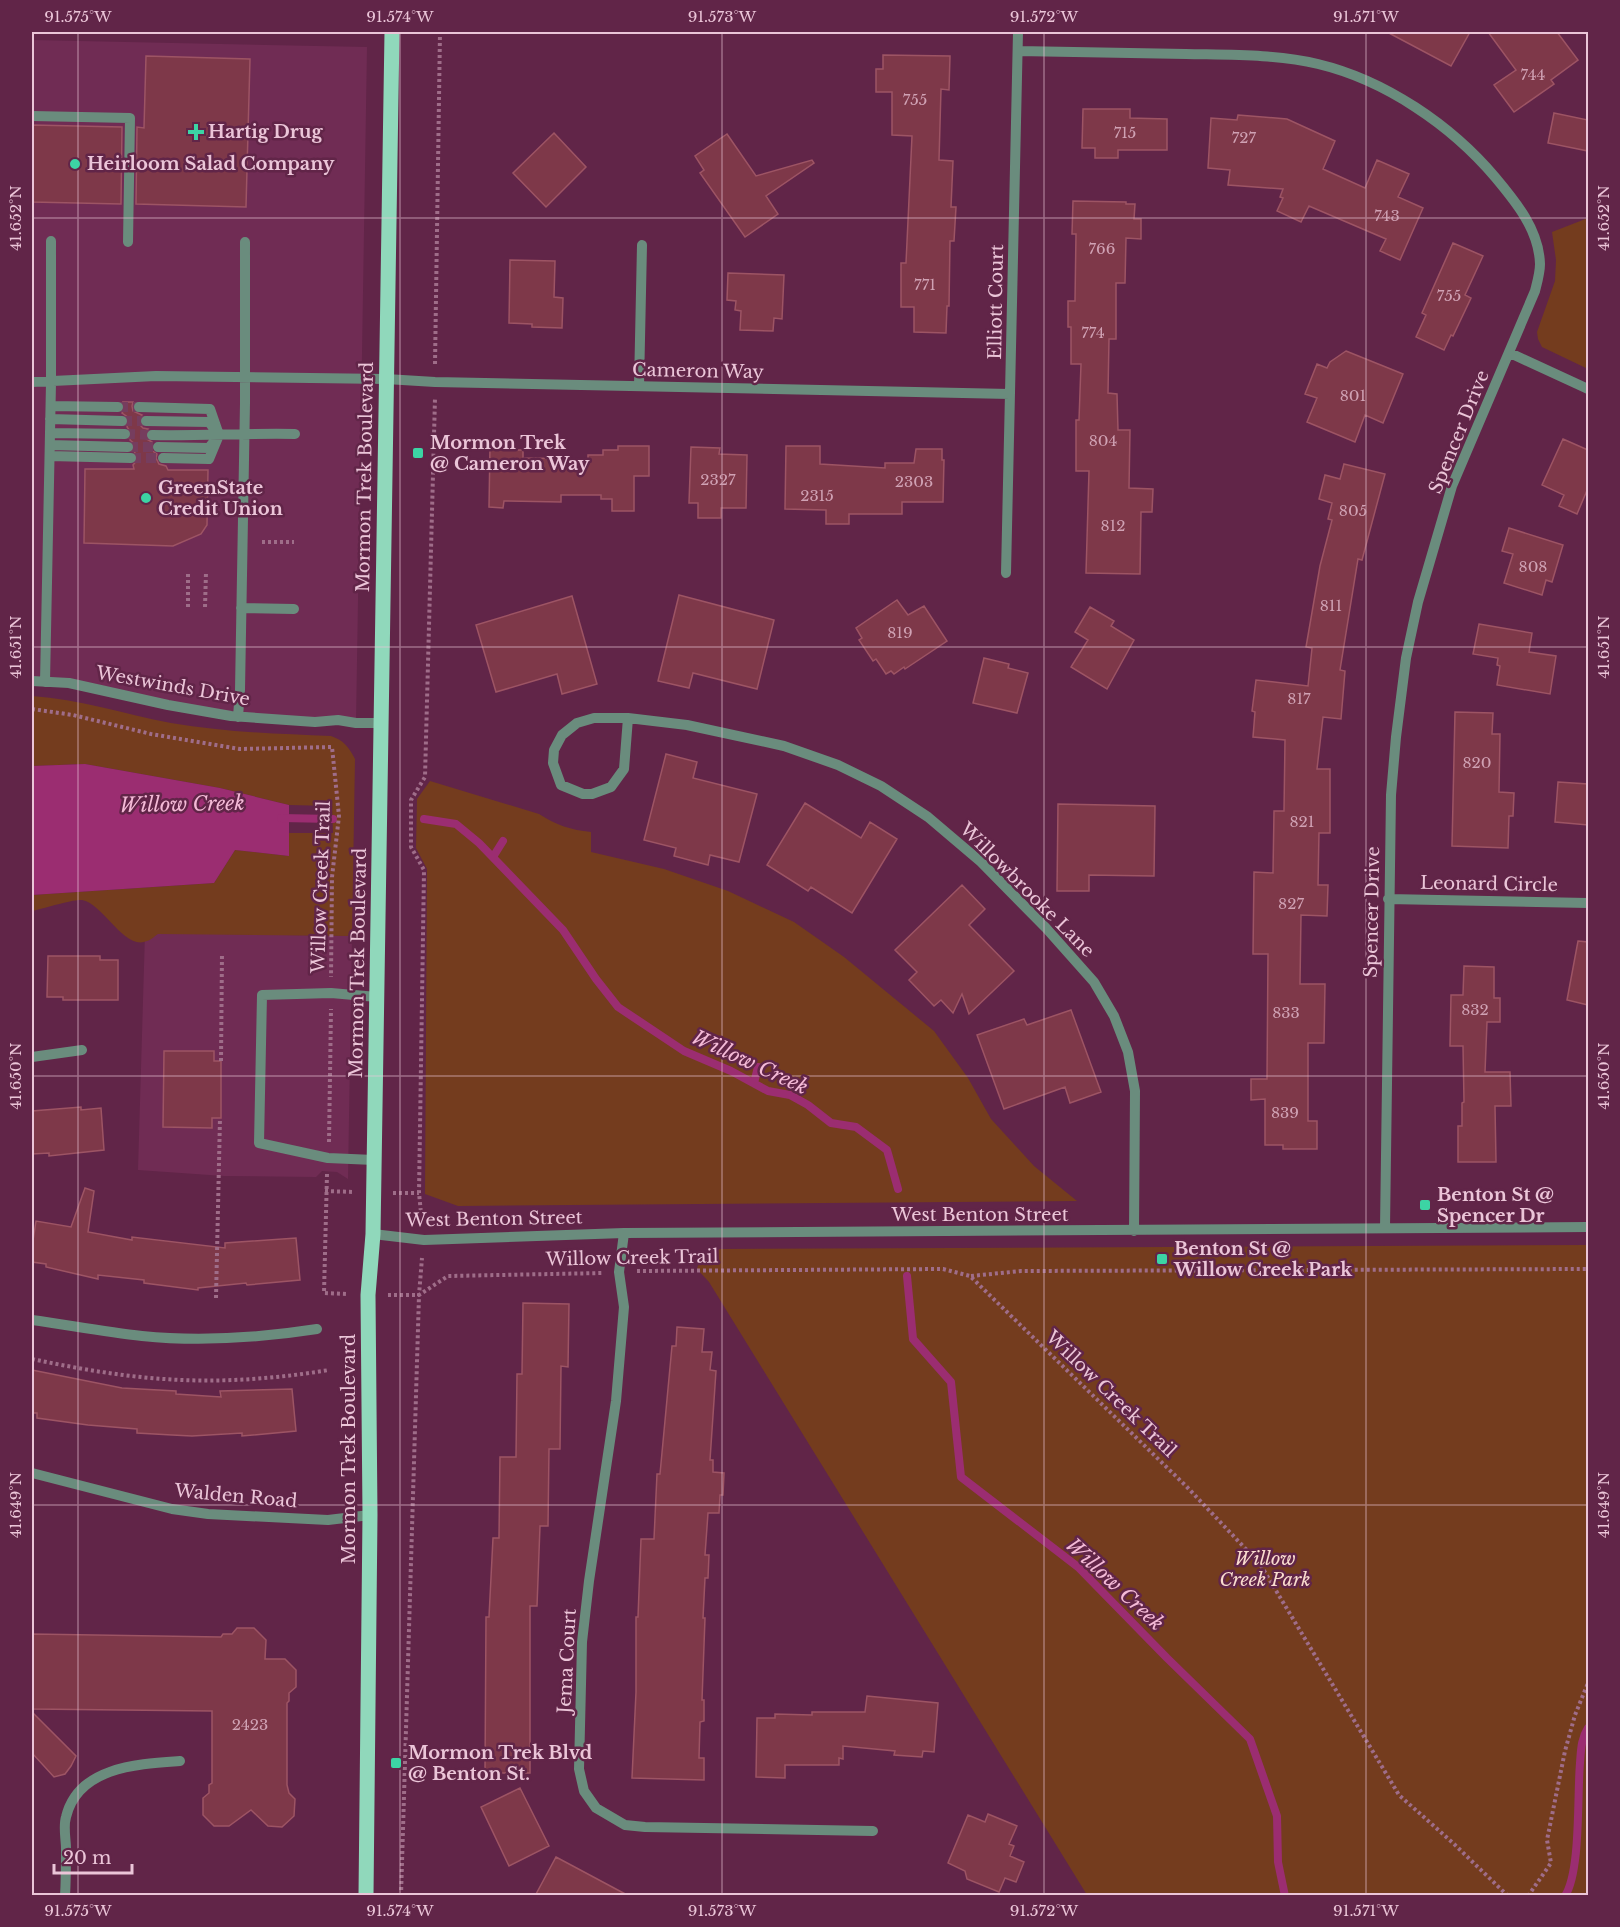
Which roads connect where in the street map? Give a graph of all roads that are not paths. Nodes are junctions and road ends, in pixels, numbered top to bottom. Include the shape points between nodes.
1 (392, 32) edge
2 (1018, 32) edge
3 (1018, 51) junction
4 (32, 116) edge
5 (51, 241) dead end
6 (128, 242) dead end
7 (245, 243) dead end
8 (642, 245) dead end
9 (1510, 353) junction
10 (244, 377) junction
11 (386, 379) junction
12 (32, 382) edge
13 (51, 383) junction
14 (639, 386) junction
15 (1588, 389) edge
16 (1010, 394) junction
17 (51, 406) junction
18 (118, 407) tunnel mouth
19 (139, 407) tunnel mouth
20 (51, 419) junction
21 (122, 421) tunnel mouth
22 (146, 421) tunnel mouth
23 (50, 433) junction
24 (244, 433) junction
25 (126, 434) tunnel mouth
26 (295, 434) dead end
27 (152, 435) tunnel mouth
28 (219, 435) junction
29 (158, 447) tunnel mouth
30 (50, 451) junction
31 (130, 452) tunnel mouth
32 (163, 458) tunnel mouth
33 (1006, 573) dead end
34 (241, 608) junction
35 (294, 609) dead end
36 (32, 681) edge
37 (45, 682) junction
38 (237, 717) junction
39 (628, 718) junction
40 (381, 723) junction
41 (1388, 899) junction
42 (1588, 903) edge
43 (377, 997) junction
44 (82, 1050) dead end
45 (32, 1057) edge
46 (374, 1160) junction
47 (1588, 1227) edge
48 (1385, 1228) junction
49 (1134, 1231) junction
50 (624, 1233) junction
51 (373, 1234) junction
52 (32, 1320) edge
53 (317, 1329) dead end
54 (32, 1473) edge
55 (370, 1515) junction
56 (180, 1761) dead end
57 (873, 1831) dead end
58 (65, 1896) edge
59 (366, 1896) edge

1 - 11 main road, Mormon Trek Boulevard
2 - 3 street, Elliott Court
3 - 9 street, Spencer Drive via 1274,56 1319,64 1406,101 1479,159 1533,230 1540,264 1537,282
3 - 16 street, Elliott Court
4 - 6 street via 130,118
5 - 13 street
7 - 10 street
8 - 14 street
9 - 15 street
9 - 41 street, Spencer Drive via 1452,486 1418,602 1395,737
10 - 11 street, Cameron Way
10 - 13 street, Cameron Way via 156,376
10 - 24 street
11 - 14 street, Cameron Way
11 - 40 main road, Mormon Trek Boulevard
12 - 13 street, Cameron Way
13 - 17 street
14 - 16 street, Cameron Way
16 - 33 street, Elliott Court
17 - 18 street
17 - 20 street
19 - 28 street via 210,409
20 - 21 street
20 - 23 street
22 - 28 street via 209,422
23 - 25 street
23 - 30 street
24 - 26 street
24 - 28 street
24 - 34 street
27 - 28 street
28 - 29 street via 208,448
28 - 32 street via 208,459
30 - 31 street
30 - 37 street
34 - 35 street
34 - 38 street
36 - 37 street, Westwinds Drive
37 - 38 street, Westwinds Drive via 69,683
38 - 40 street, Westwinds Drive
39 - 39 street, Willowbrooke Lane via 594,718 576,723 562,735 554,750 553,763 561,785 583,794 611,787 624,769
39 - 49 street, Willowbrooke Lane via 687,724 784,746 838,765 881,786 936,823 981,862 1094,982 1114,1016 1128,1052 1135,1092
40 - 43 main road, Mormon Trek Boulevard
41 - 42 street, Leonard Circle
41 - 48 street, Spencer Drive
43 - 46 main road, Mormon Trek Boulevard
43 - 46 street via 331,993 262,995 259,1143 328,1158
44 - 45 street
46 - 51 main road, Mormon Trek Boulevard
47 - 48 street, West Benton Street
48 - 49 street, West Benton Street
49 - 50 street, West Benton Street
50 - 51 street, West Benton Street via 424,1240
50 - 57 street, Jema Court via 619,1272 624,1307 616,1401 582,1642 579,1769 584,1791 596,1808 625,1825
51 - 55 main road, Mormon Trek Boulevard via 368,1294
52 - 53 street via 178,1338 250,1337
54 - 55 street, Walden Road via 172,1509 208,1514 328,1520
55 - 59 main road, Mormon Trek Boulevard
56 - 58 street via 113,1770 89,1782 72,1799 65,1820

